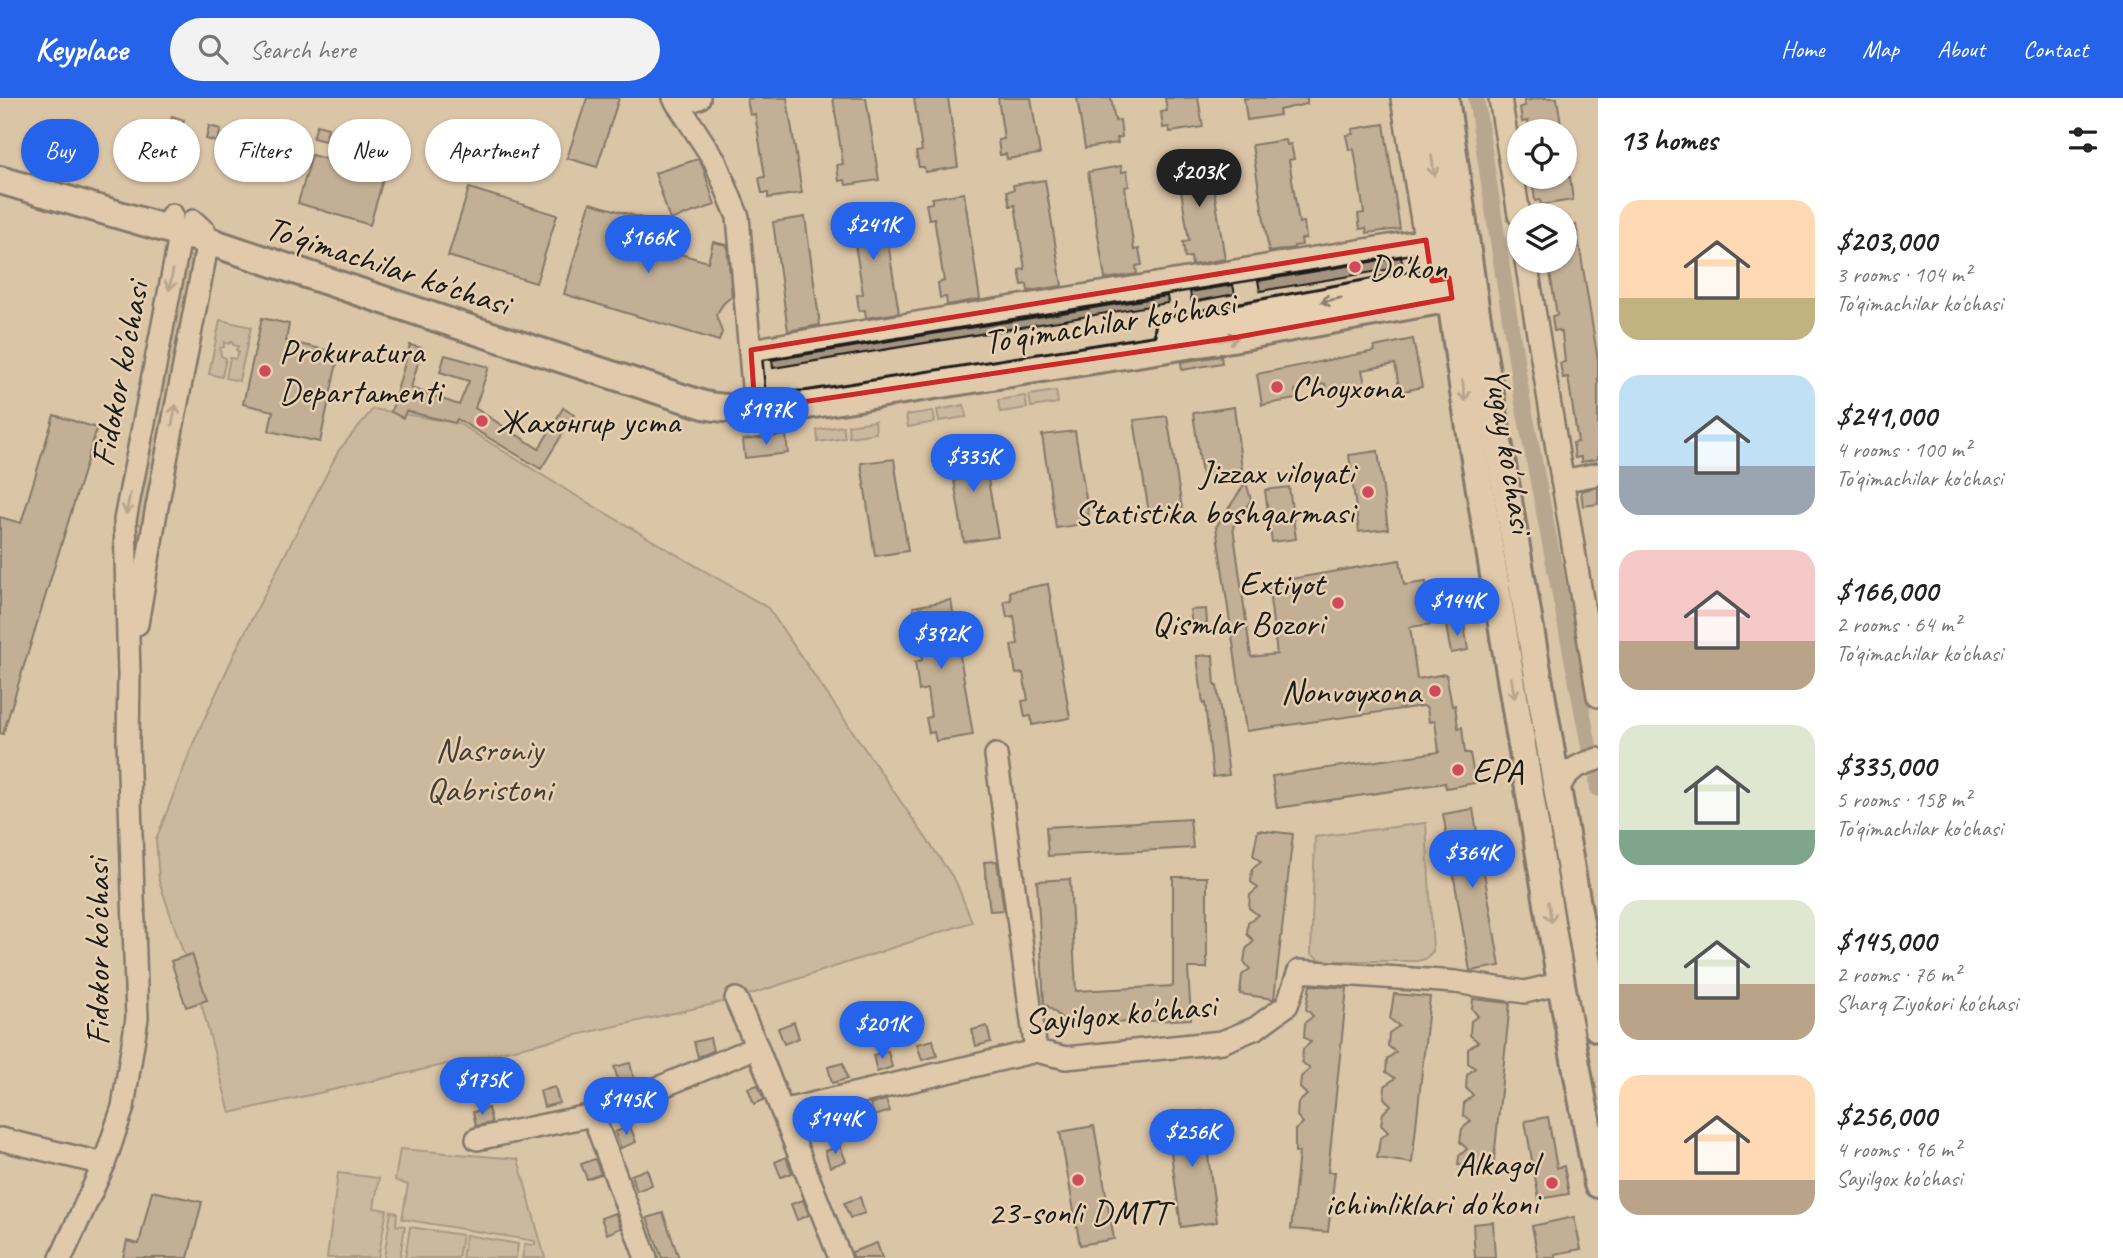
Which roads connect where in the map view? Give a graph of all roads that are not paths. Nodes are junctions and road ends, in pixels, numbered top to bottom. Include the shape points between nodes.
1 (699, 98) edge
2 (1402, 98) edge
3 (1423, 98) edge
4 (1445, 98) edge
5 (1500, 98) edge
6 (676, 102) edge
7 (0, 166) edge
8 (0, 180) edge
9 (1517, 203) edge
10 (186, 227) junction
11 (1426, 240) junction
12 (1528, 273) edge
13 (1455, 285) junction
14 (751, 350) junction
15 (755, 401) junction
16 (1598, 474) edge
17 (1562, 481) junction
18 (129, 675) junction
19 (1598, 696) edge
20 (1551, 747) junction
21 (996, 755) dead end
22 (1598, 759) edge
23 (1576, 766) junction
24 (1559, 791) junction
25 (1561, 983) junction
26 (736, 999) dead end
27 (1598, 1028) edge
28 (757, 1047) junction
29 (1036, 1051) junction
30 (782, 1111) junction
31 (593, 1115) junction
32 (0, 1139) edge
33 (477, 1139) dead end
34 (104, 1164) junction
35 (1598, 1184) edge
36 (61, 1258) edge
37 (646, 1258) edge
38 (840, 1258) edge

1 - 6 street
2 - 11 street
3 -> 13 main road, Yugay ko'chasi
4 - 13 main road, Yugay ko'chasi
5 - 9 street
6 - 14 street via 715,161 738,217
7 - 10 main road, To'qimachilar ko'chasi
8 - 10 main road, To'qimachilar ko'chasi
10 - 15 main road, To'qimachilar ko'chasi via 455,324 704,405 727,408
18 -> 10 street, Fidokor ko'chasi via 158,498
10 -> 18 street, Fidokor ko'chasi via 179,242 125,520
11 - 13 street
11 - 14 street
12 - 17 street, Yugay ko'chasi
13 - 15 main road, To'qimachilar ko'chasi via 1226,339 808,405
13 - 20 main road, Yugay ko'chasi
13 -> 25 main road, Yugay ko'chasi via 1464,392
14 - 15 street
16 - 17 street
17 - 19 street, Yugay ko'chasi
18 - 34 street, Fidokor ko'chasi via 137,1018 123,1107
20 - 23 street
20 - 24 main road, Yugay ko'chasi
21 - 29 street
22 - 23 street
23 - 24 street
24 - 27 main road, Yugay ko'chasi
25 - 29 street, Sayilgox ko'chasi via 1525,992 1300,971 1287,1005 1256,1028 1222,1042 1066,1058
25 - 35 main road, Yugay ko'chasi
26 - 28 street
28 - 30 street
28 - 31 street
29 - 30 street, Sayilgox ko'chasi
30 - 38 street
31 - 33 street
31 - 37 street
32 - 34 street
34 - 36 street, Fidokor ko'chasi

